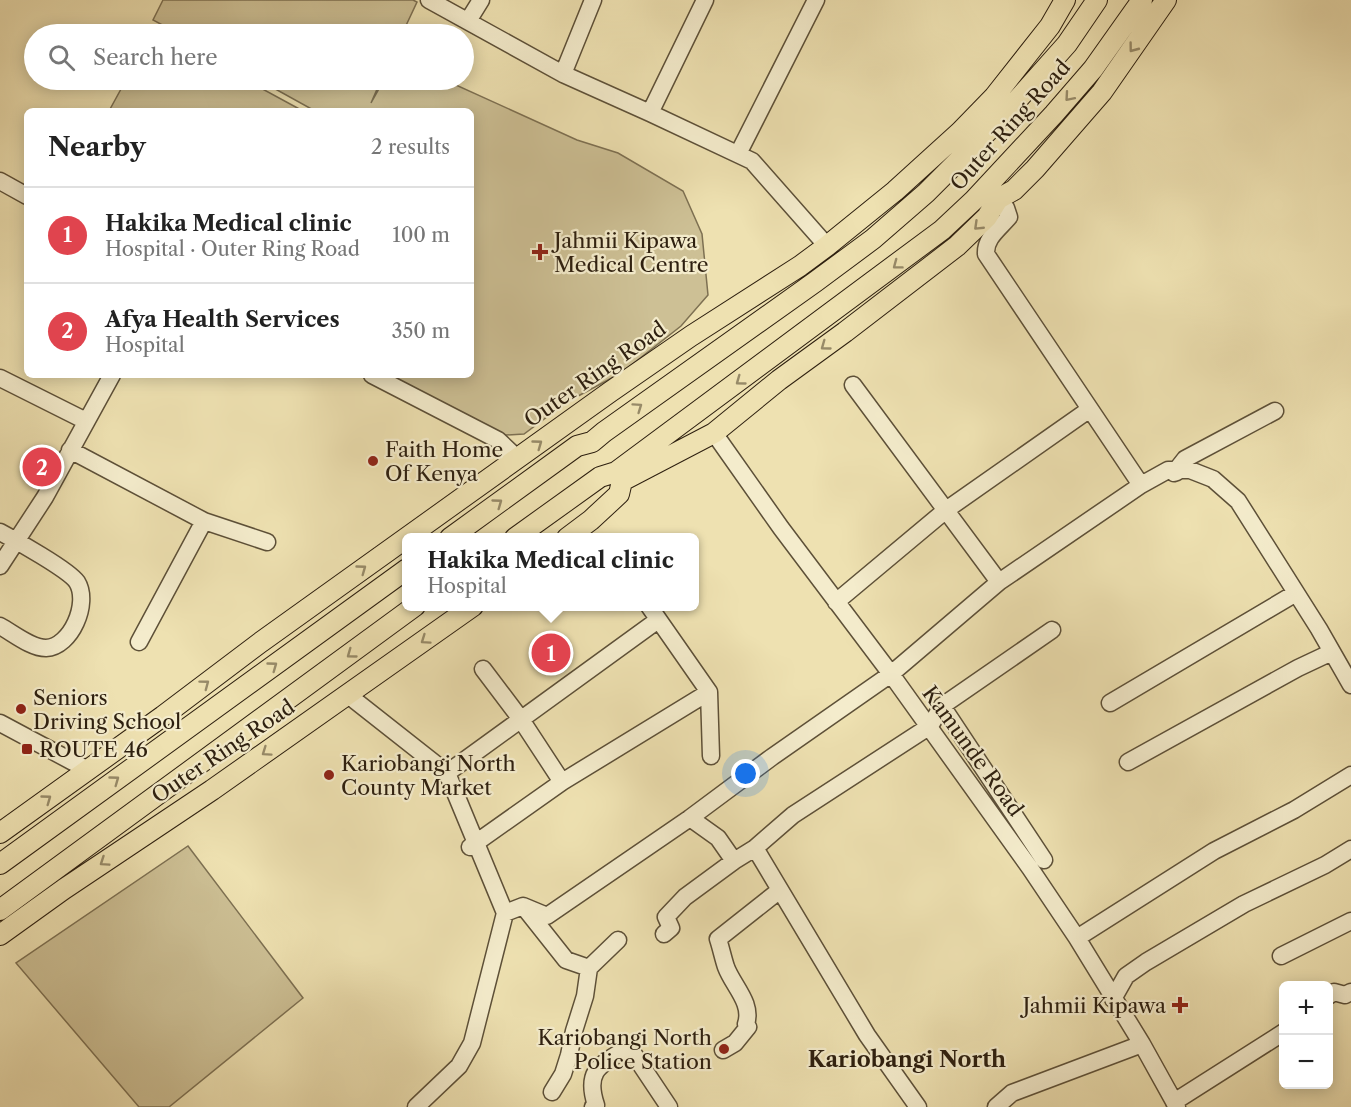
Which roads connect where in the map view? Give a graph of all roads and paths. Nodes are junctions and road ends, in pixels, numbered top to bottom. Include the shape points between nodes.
1 (429, 0) edge
2 (481, 0) edge
3 (593, 0) edge
4 (705, 0) edge
5 (816, 0) edge
6 (1065, 0) edge
7 (1097, 0) edge
8 (1142, 0) edge
9 (1166, 0) edge
10 (468, 21) junction
11 (473, 24) edge
12 (474, 24) edge
13 (563, 74) junction
14 (650, 112) junction
15 (738, 154) junction
16 (0, 181) edge
17 (24, 194) edge
18 (998, 199) junction
19 (942, 230) junction
20 (827, 246) junction
21 (912, 282) junction
22 (0, 378) edge
23 (110, 378) edge
24 (378, 378) edge
25 (853, 385) dead end
26 (1090, 409) junction
27 (1275, 411) dead end
28 (86, 421) junction
29 (714, 433) junction
30 (70, 450) junction
31 (518, 459) junction
32 (1190, 470) junction
33 (614, 481) junction
34 (1141, 485) junction
35 (946, 510) junction
36 (204, 521) junction
37 (0, 532) edge
38 (414, 533) edge
39 (456, 533) edge
40 (522, 533) edge
41 (573, 533) edge
42 (17, 541) junction
43 (267, 542) dead end
44 (402, 542) edge
45 (0, 566) edge
46 (402, 572) edge
47 (999, 582) junction
48 (1296, 593) junction
49 (836, 602) junction
50 (408, 611) edge
51 (466, 611) edge
52 (653, 613) edge
53 (0, 626) edge
54 (1052, 630) dead end
55 (139, 642) dead end
56 (1332, 652) junction
57 (483, 669) dead end
58 (891, 674) junction
59 (1351, 683) edge
60 (709, 692) junction
61 (348, 695) junction
62 (1110, 702) dead end
63 (942, 706) junction
64 (520, 718) junction
65 (0, 723) edge
66 (711, 756) dead end
67 (1128, 762) dead end
68 (88, 770) junction
69 (447, 773) junction
70 (1351, 775) edge
71 (562, 782) junction
72 (690, 818) junction
73 (0, 834) edge
74 (470, 847) dead end
75 (755, 848) junction
76 (1351, 849) edge
77 (1044, 860) dead end
78 (734, 861) junction
79 (0, 864) edge
80 (780, 890) junction
81 (523, 906) junction
82 (0, 910) edge
83 (505, 913) junction
84 (1351, 921) edge
85 (664, 934) dead end
86 (0, 935) edge
87 (1077, 938) junction
88 (618, 940) dead end
89 (1281, 956) dead end
90 (589, 968) junction
91 (1351, 992) edge
92 (1333, 993) edge
93 (1113, 999) junction
94 (1280, 1035) edge
95 (1142, 1044) junction
96 (723, 1050) dead end
97 (552, 1092) dead end
98 (1015, 1100) edge
99 (1175, 1105) edge
100 (416, 1107) edge
101 (593, 1107) edge
102 (669, 1107) edge
103 (918, 1107) edge
104 (996, 1107) edge

1 - 10 street
2 - 10 street
3 - 13 street
4 - 14 street
5 - 15 street
6 - 20 main road, Outer Ring Road via 1050,26 994,97 895,191
39 -> 7 main road, Outer Ring Road via 873,239 926,193 1003,116 1067,44
8 -> 19 main road, Outer Ring Road via 1093,69 1021,151
9 -> 18 main road, Outer Ring Road via 1102,92 1035,169 1014,190
10 - 11 street
12 - 13 street
13 - 14 street
14 - 15 street
15 - 20 street via 764,172
16 - 17 street
18 -> 21 main road, Outer Ring Road via 987,217 957,246
18 - 26 street via 1009,218 988,240 986,254
19 - 21 main road
19 -> 33 main road, Outer Ring Road
31 -> 20 main road, Outer Ring Road
21 -> 29 main road, Outer Ring Road
22 - 28 street
23 - 28 street
24 - 31 street via 498,440
25 - 35 street
26 - 34 street
26 - 35 street
27 - 32 street via 1185,459 1174,472
28 - 30 street
29 - 33 main road, Outer Ring Road
29 - 49 street, Kamunde Road
30 - 36 street
30 - 42 street
38 -> 31 main road, Outer Ring Road
32 - 34 street via 1168,470
32 - 48 street via 1213,479 1238,501
33 - 40 main road, Outer Ring Road
33 - 41 main road, Outer Ring Road via 591,520
34 - 47 street
35 - 47 street
35 - 49 street
36 - 43 street
36 - 55 street
37 - 42 street
42 - 45 street
42 - 53 street via 77,581 80,610 72,629 52,647 40,647
68 -> 44 main road, Outer Ring Road
79 -> 46 main road, Outer Ring Road
47 - 58 street
48 - 56 street
48 - 62 street
49 - 58 street, Kamunde Road
50 -> 82 main road, Outer Ring Road
51 -> 61 main road, Outer Ring Road
52 - 60 street
52 - 64 street
54 - 63 street
56 - 59 street
56 - 67 street
57 - 64 street
58 - 72 street
58 - 87 street, Kamunde Road
60 - 66 street
60 - 71 street
61 - 69 street
61 -> 86 main road, Outer Ring Road
63 - 75 street via 930,726 794,815
63 - 77 street
64 - 69 street
64 - 71 street
65 - 68 street
73 -> 68 main road, Outer Ring Road
69 - 83 street
70 - 87 street via 1214,851
71 - 74 street
72 - 78 street via 718,838
72 - 81 street via 547,916
75 - 78 street
75 - 80 street
76 - 93 street via 1244,904 1146,962 1126,976
78 - 85 street via 685,897 666,917 671,928
80 - 96 street via 718,939 749,1016 748,1028
80 - 103 street via 867,1035
81 - 83 street
81 - 90 street via 566,960
83 - 100 street via 472,1043 459,1066
84 - 89 street
87 - 93 street, Kamunde Road
88 - 90 street
90 - 97 street via 566,1066
91 - 92 street
93 - 95 street, Kamunde Road
94 - 99 street
95 - 98 street
95 - 99 street, Kamunde Road
98 - 104 street
101 - 102 street via 596,1105 592,1077 602,1064 629,1047

